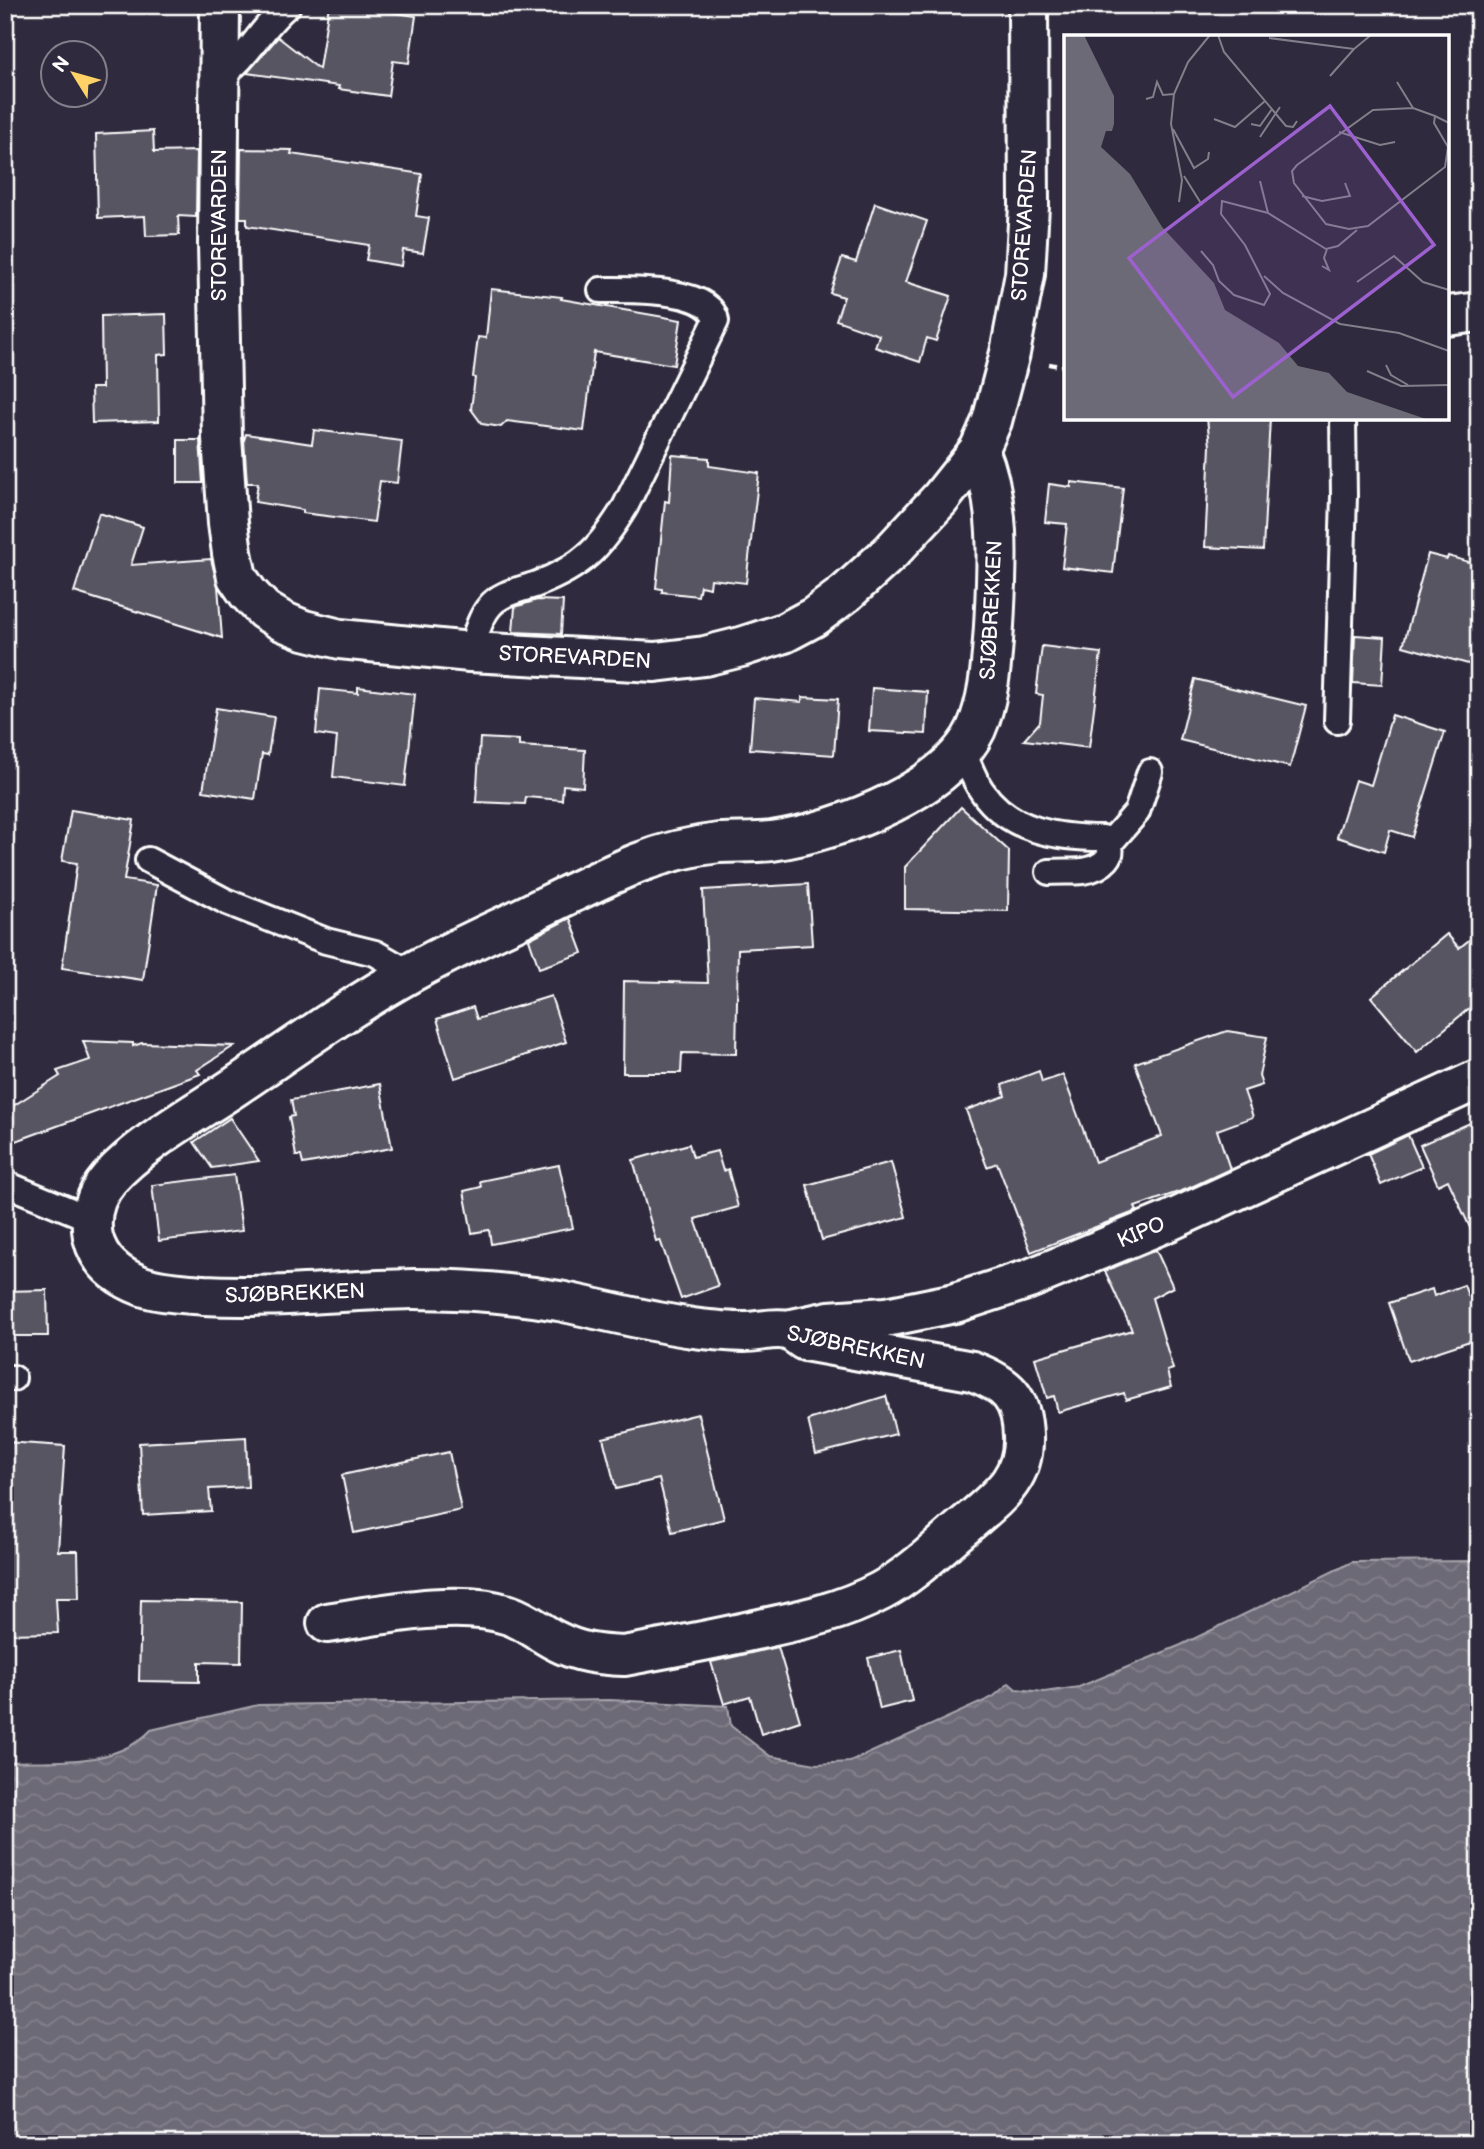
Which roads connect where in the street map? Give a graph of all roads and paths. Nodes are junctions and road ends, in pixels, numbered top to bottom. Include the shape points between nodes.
1 (220, 5) edge
2 (288, 5) edge
3 (1028, 5) edge
4 (219, 77) junction
5 (601, 290) dead end
6 (1479, 312) edge
7 (1449, 316) edge
8 (1343, 420) edge
9 (979, 450) junction
10 (470, 652) junction
11 (1337, 721) dead end
12 (963, 752) junction
13 (1150, 772) dead end
14 (1109, 844) junction
15 (148, 860) dead end
16 (1049, 872) dead end
17 (410, 973) junction
18 (1479, 1079) edge
19 (11, 1186) dead end
20 (91, 1219) junction
21 (787, 1330) junction
22 (327, 1623) dead end

1 - 4 street, STOREVARDEN
2 - 4 lane via 235,66
3 - 9 street, STOREVARDEN via 1025,274 1010,354
4 - 10 street, STOREVARDEN via 222,438 237,577 264,610 304,630 340,639
5 - 10 lane via 642,289 693,299 712,311 716,321 607,536 574,567 505,594 489,606
6 - 7 street
8 - 11 lane
9 - 10 street, STOREVARDEN via 882,560 814,617 784,633 705,656 655,662
9 - 12 street, SJØBREKKEN via 995,515 997,574 985,701 980,722
12 - 14 lane via 981,790 1008,817 1027,828 1102,838
12 - 17 street, SJØBREKKEN via 933,778 881,808 836,826 767,841 683,849 643,862
13 - 14 lane via 1137,813
14 - 16 lane via 1108,858 1085,871
15 - 17 lane via 227,902 326,941 374,953
17 - 20 street, SJØBREKKEN via 126,1162 96,1198
18 - 21 street, KIPO via 1167,1222 1030,1279 956,1303
19 - 20 lane
20 - 21 street, SJØBREKKEN via 101,1259 117,1274 174,1293 243,1297 456,1290 558,1301 703,1329
21 - 22 street, SJØBREKKEN via 805,1341 972,1371 994,1379 1017,1402 1023,1426 1024,1450 1017,1474 1000,1495 882,1590 797,1622 624,1656 574,1650 509,1615 479,1609 445,1608

